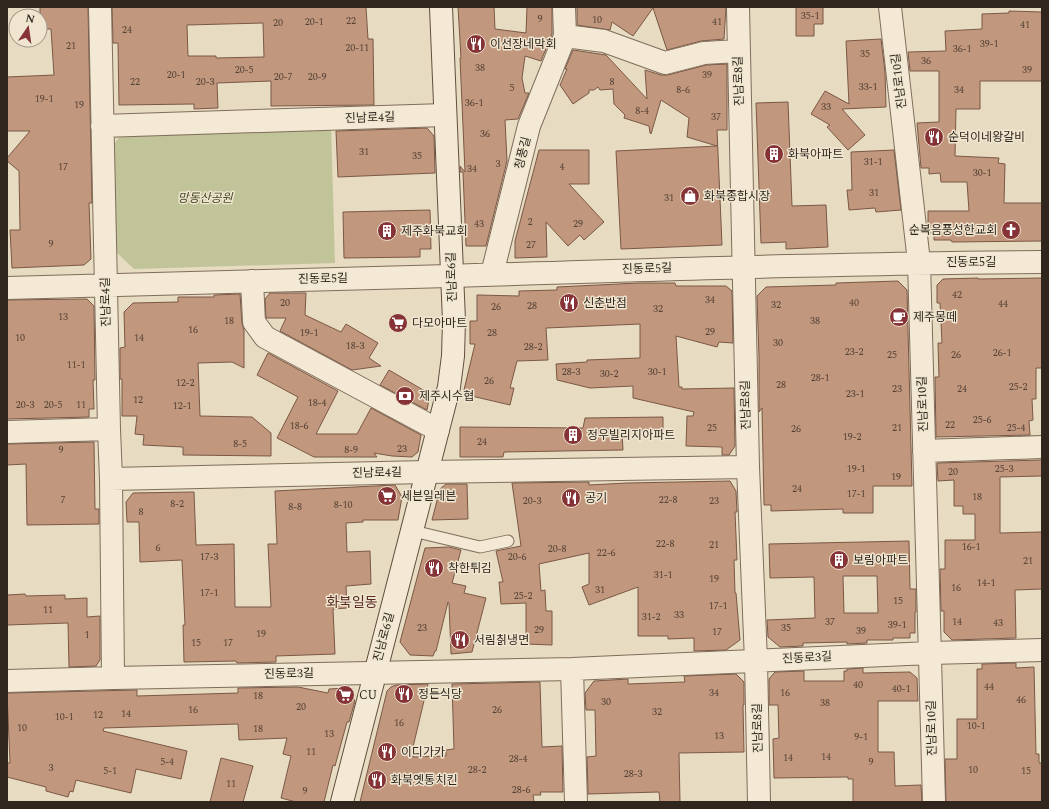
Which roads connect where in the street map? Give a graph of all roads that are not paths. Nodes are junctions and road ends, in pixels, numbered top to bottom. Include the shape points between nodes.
1 (100, 7) edge
2 (442, 7) edge
3 (564, 7) edge
4 (738, 7) edge
5 (890, 7) edge
6 (565, 36) junction
7 (738, 51) junction
8 (445, 115) junction
9 (102, 126) junction
10 (919, 262) junction
11 (1042, 262) edge
12 (743, 266) junction
13 (492, 274) junction
14 (452, 276) junction
15 (252, 280) junction
16 (106, 285) junction
17 (7, 288) edge
18 (108, 429) junction
19 (438, 430) junction
20 (7, 432) edge
21 (1042, 447) edge
22 (924, 451) junction
23 (748, 467) junction
24 (427, 472) junction
25 (111, 479) junction
26 (412, 531) junction
27 (508, 541) dead end
28 (1042, 650) edge
29 (930, 653) junction
30 (756, 661) junction
31 (572, 669) junction
32 (374, 672) junction
33 (113, 678) junction
34 (7, 682) edge
35 (342, 802) edge
36 (576, 802) edge
37 (760, 802) edge
38 (934, 802) edge

1 - 9 street, 진남로4길
2 - 8 street, 진남로6길
3 - 6 street, 청풍길
4 - 7 street, 진남로8길
5 - 10 street, 진남로10길
6 - 7 street via 604,41 665,63 704,53
6 - 13 street, 청풍길 via 530,126
7 - 12 street, 진남로8길
8 - 9 street, 진남로4길
8 - 14 street, 진남로6길
9 - 16 street, 진남로4길
10 - 11 street, 진동로5길
10 - 12 street, 진동로5길
10 - 22 street, 진남로10길
12 - 13 street, 진동로5길
12 - 23 street, 진남로8길
13 - 14 street, 진동로5길
14 - 15 street, 진동로5길
14 - 19 street, 진남로6길 via 453,356 449,387
15 - 16 street, 진동로5길
15 - 19 street via 254,322 265,336
16 - 17 street, 진동로5길
16 - 18 street, 진남로4길
18 - 20 street
18 - 25 street, 진남로4길
19 - 24 street, 진남로6길
21 - 22 street
22 - 29 street, 진남로10길
23 - 24 street
23 - 30 street, 진남로8길
24 - 25 street, 진남로4길
24 - 26 street, 진남로6길
25 - 33 street, 진남로4길
26 - 27 lane via 480,547
26 - 32 street, 진남로6길
28 - 29 street, 진동로3길
29 - 30 street, 진동로3길
29 - 38 street, 진남로10길
30 - 31 street, 진동로3길
30 - 37 street, 진남로8길
31 - 32 street, 진동로3길
31 - 36 street
32 - 33 street, 진동로3길
32 - 35 street, 진남로6길
33 - 34 street, 진동로3길

